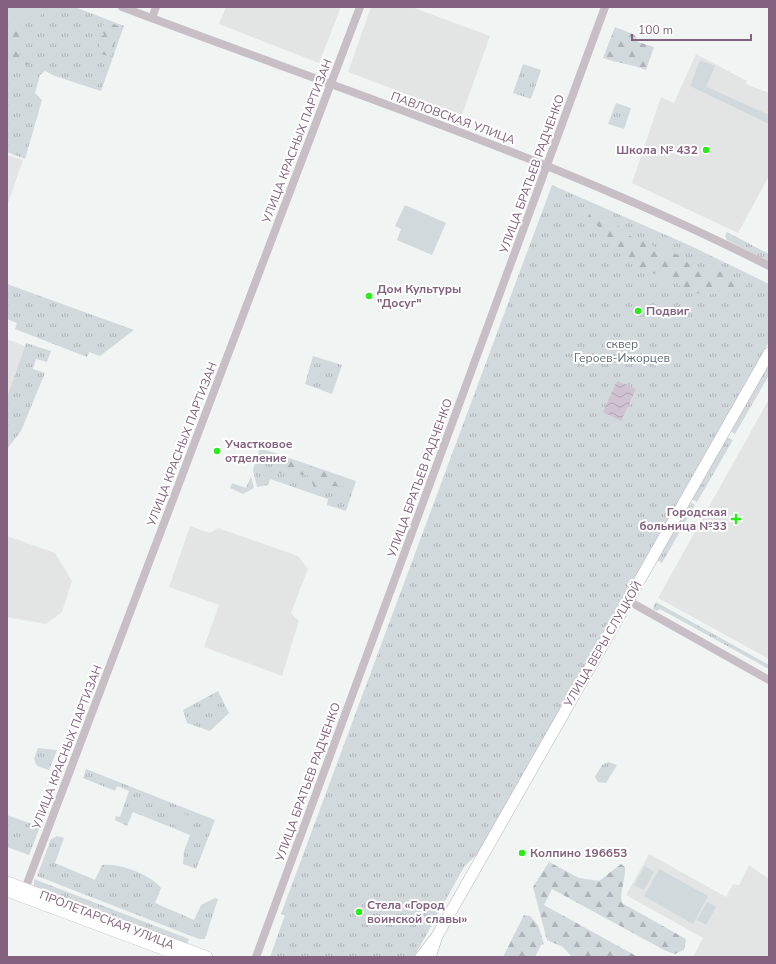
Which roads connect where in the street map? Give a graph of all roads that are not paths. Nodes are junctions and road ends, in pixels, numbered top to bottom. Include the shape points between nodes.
1 (122, 7) edge
2 (156, 7) edge
3 (360, 7) edge
4 (605, 7) edge
5 (152, 18) junction
6 (331, 85) junction
7 (547, 166) junction
8 (769, 266) edge
9 (769, 353) edge
10 (627, 600) junction
11 (769, 680) edge
12 (7, 882) edge
13 (25, 889) junction
14 (7, 891) edge
15 (437, 936) junction
16 (184, 957) edge
17 (207, 957) edge
18 (256, 957) edge
19 (421, 957) edge
20 (430, 957) edge

1 - 5 street, ПАВЛОВСКАЯ УЛИЦА
2 - 5 street
3 - 6 street, УЛИЦА КРАСНЫХ ПАРТИЗАН
4 - 7 street, УЛИЦА БРАТЬЕВ РАДЧЕНКО
5 - 6 street, ПАВЛОВСКАЯ УЛИЦА
6 - 7 street, ПАВЛОВСКАЯ УЛИЦА
6 - 13 street, УЛИЦА КРАСНЫХ ПАРТИЗАН
7 - 8 street, ПАВЛОВСКАЯ УЛИЦА via 689,226
7 - 18 street, УЛИЦА БРАТЬЕВ РАДЧЕНКО
9 - 10 street, УЛИЦА ВЕРЫ СЛУЦКОЙ
10 - 11 street
10 - 15 street, УЛИЦА ВЕРЫ СЛУЦКОЙ
12 - 13 street, ПРОЛЕТАРСКАЯ УЛИЦА
13 - 17 street, ПРОЛЕТАРСКАЯ УЛИЦА
14 - 16 street, ПРОЛЕТАРСКАЯ УЛИЦА
15 - 19 street, УЛИЦА ВЕРЫ СЛУЦКОЙ
15 - 20 street, УЛИЦА ВЕРЫ СЛУЦКОЙ

